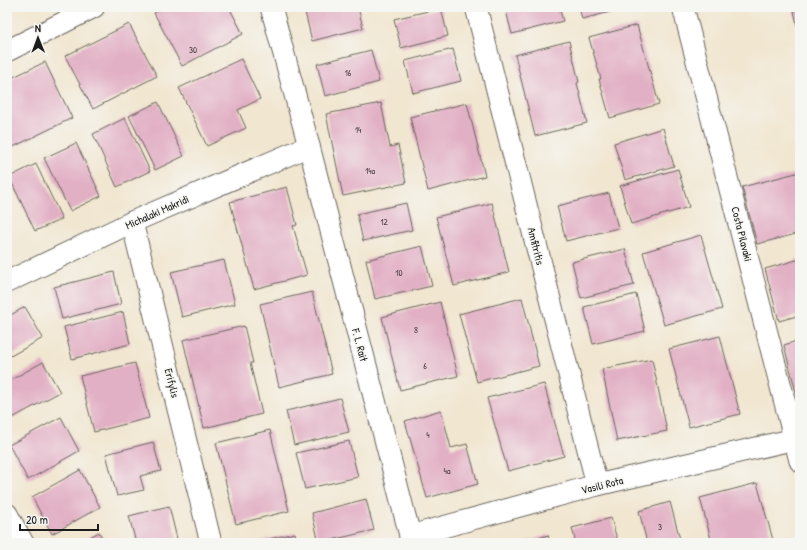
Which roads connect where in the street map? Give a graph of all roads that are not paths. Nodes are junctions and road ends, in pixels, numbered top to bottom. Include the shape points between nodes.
1 (94, 7) edge
2 (271, 7) edge
3 (476, 7) edge
4 (683, 7) edge
5 (7, 51) edge
6 (309, 146) junction
7 (132, 222) junction
8 (7, 282) edge
9 (795, 439) junction
10 (800, 461) edge
11 (597, 485) junction
12 (7, 514) edge
13 (411, 540) edge
14 (22, 543) edge
15 (211, 543) edge

1 - 5 street
2 - 6 street, F. L. Rait
3 - 11 street, Amfitritis
4 - 9 street, Costa Pilavaki
6 - 7 street, Michalaki Makridi
6 - 13 street, F. L. Rait
7 - 8 street, Michalaki Makridi
7 - 15 street, Erifylis
9 - 10 street, Costa Pilavaki
9 - 11 street, Vasili Rota
11 - 13 street, Vasili Rota
12 - 14 street

